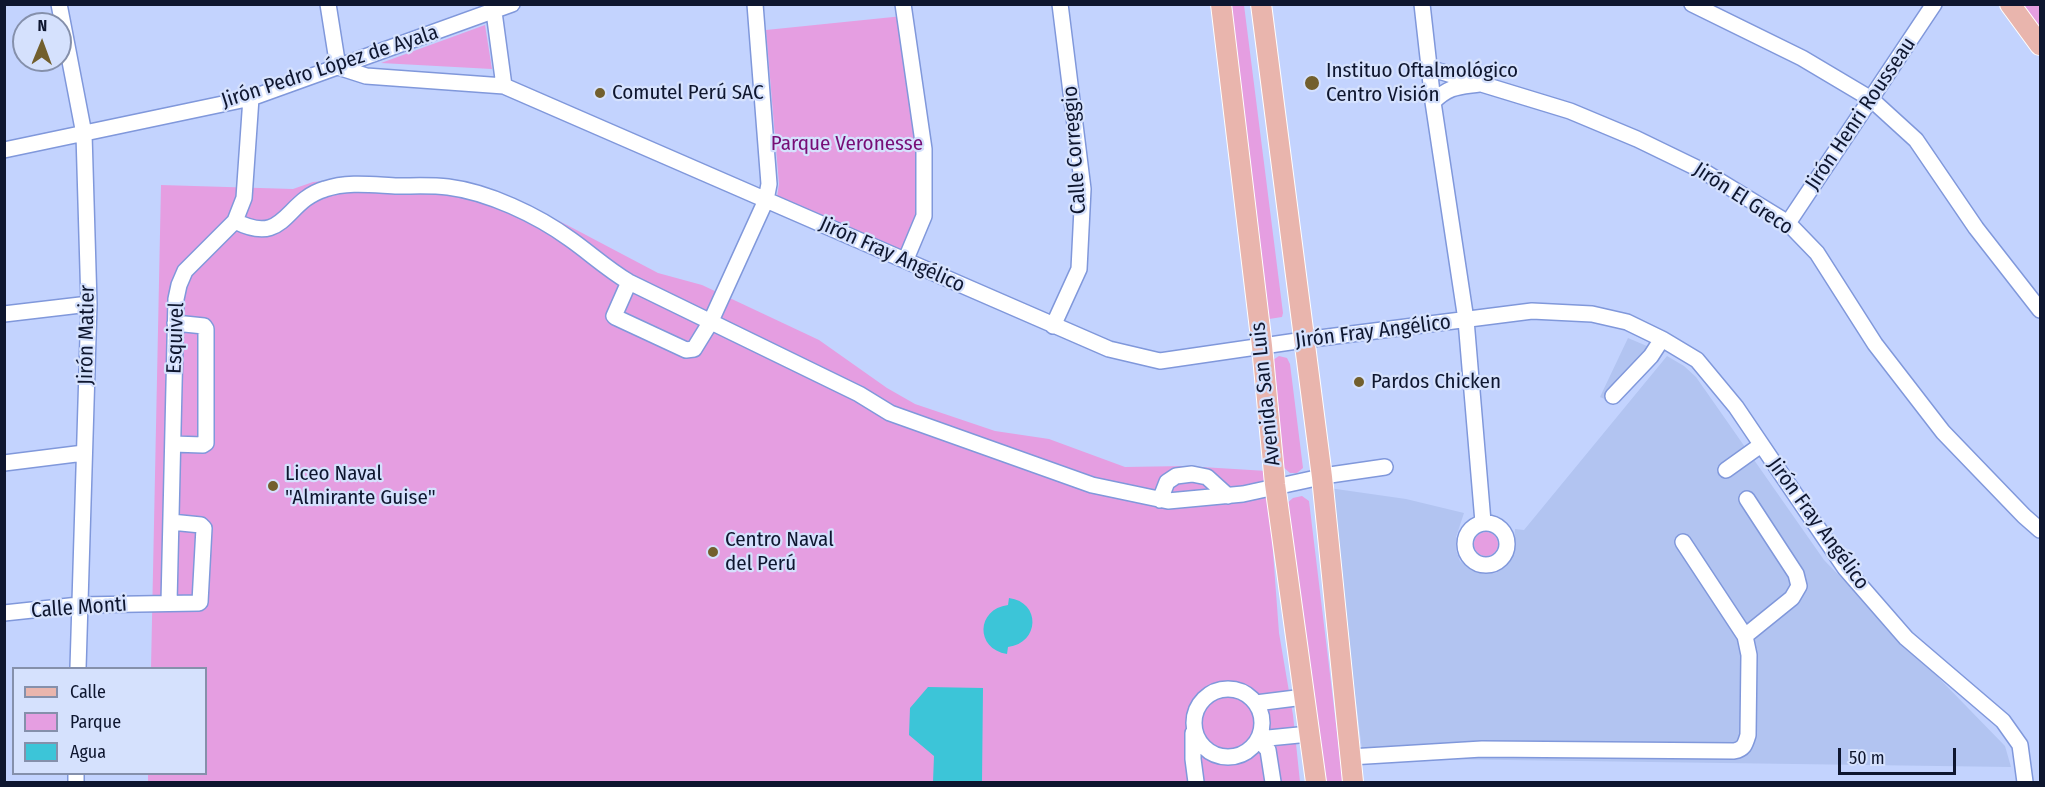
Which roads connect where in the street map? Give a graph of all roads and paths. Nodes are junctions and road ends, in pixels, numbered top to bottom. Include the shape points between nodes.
1 (59, 4) edge
2 (328, 4) edge
3 (512, 4) edge
4 (755, 4) edge
5 (903, 4) edge
6 (1060, 4) edge
7 (1221, 4) edge
8 (1262, 4) edge
9 (1422, 4) edge
10 (1692, 4) edge
11 (1934, 4) edge
12 (2010, 4) edge
13 (494, 12) junction
14 (2040, 45) edge
15 (338, 67) junction
16 (1429, 68) junction
17 (1485, 84) junction
18 (504, 86) junction
19 (251, 98) junction
20 (1871, 99) junction
21 (1433, 102) junction
22 (84, 134) junction
23 (4, 150) edge
24 (766, 200) junction
25 (235, 221) junction
26 (1788, 223) junction
27 (906, 260) junction
28 (629, 282) junction
29 (89, 304) junction
30 (2040, 310) edge
31 (4, 314) edge
32 (1466, 320) junction
33 (175, 323) junction
34 (710, 323) junction
35 (1053, 326) junction
36 (1662, 339) junction
37 (1304, 340) junction
38 (1262, 346) junction
39 (1613, 396) dead end
40 (173, 444) junction
41 (1761, 445) junction
42 (84, 453) junction
43 (4, 463) edge
44 (1385, 467) dead end
45 (1726, 470) dead end
46 (1322, 477) junction
47 (1276, 488) junction
48 (1228, 496) junction
49 (1747, 499) dead end
50 (1160, 500) junction
51 (171, 522) junction
52 (1483, 522) dead end
53 (2040, 530) edge
54 (1683, 542) dead end
55 (161, 604) junction
56 (79, 605) junction
57 (4, 613) edge
58 (1745, 636) junction
59 (78, 667) edge
60 (1304, 697) junction
61 (1256, 703) junction
62 (1193, 727) junction
63 (1309, 734) junction
64 (1258, 739) junction
65 (1350, 757) junction
66 (1196, 783) edge
67 (1273, 783) edge
68 (1316, 783) edge
69 (1353, 783) edge
70 (2025, 783) edge

1 - 22 street, Jirón Matier
2 - 15 street
3 - 13 street, Jirón Pedro López de Ayala
4 - 24 street via 770,184
5 - 27 street via 924,149 924,216
6 - 35 street, Calle Correggio via 1083,189 1079,269
7 - 38 main road, Avenida San Luis
8 - 37 main road, Avenida San Luis
9 - 16 street
10 - 20 street via 1802,58
11 - 20 street, Jirón Henri Rousseau
12 - 14 main road
13 - 15 street, Jirón Pedro López de Ayala
13 - 18 street
15 - 18 street, Jirón Fray Angélico via 366,76
15 - 19 street, Jirón Pedro López de Ayala
16 - 17 street, Jirón El Greco
16 - 21 street
17 - 21 street via 1452,88
17 - 26 street, Jirón El Greco via 1570,111 1663,150
18 - 24 street, Jirón Fray Angélico
19 - 22 street, Jirón Pedro López de Ayala
19 - 25 street, Esquivel via 246,192
20 - 26 street, Jirón Henri Rousseau
20 - 30 street via 1916,140 1976,228
21 - 32 street
22 - 23 street, Jirón Pedro López de Ayala
22 - 29 street, Jirón Matier
24 - 27 street, Jirón Fray Angélico
24 - 34 street
25 - 28 street via 259,230 272,229 312,194 342,185 447,187 496,200 544,223
25 - 33 street, Esquivel via 185,271 178,285
26 - 53 street, Jirón El Greco via 1817,253 1875,344 1943,432
27 - 35 street, Jirón Fray Angélico
28 - 34 street
28 - 34 street via 615,317 688,351 694,349
29 - 31 street
29 - 42 street, Jirón Matier
32 - 36 street, Jirón Fray Angélico via 1532,311 1592,314 1627,322
32 - 37 street, Jirón Fray Angélico
32 - 52 street
33 - 40 street, Esquivel
33 - 40 street via 206,329 206,443
34 - 50 street via 859,394 890,413 1092,485
35 - 38 street, Jirón Fray Angélico via 1109,349 1160,361
36 - 39 street
36 - 41 street, Jirón Fray Angélico via 1697,360
37 - 38 street, Jirón Fray Angélico
37 - 46 main road, Avenida San Luis
38 - 47 main road, Avenida San Luis
40 - 51 street, Esquivel
41 - 45 street
41 - 70 street, Jirón Fray Angélico via 1845,568 1906,638 2003,721 2020,745
42 - 43 street
42 - 56 street, Jirón Matier
44 - 46 street
46 - 47 street
46 - 65 main road, Avenida San Luis
47 - 48 street
47 - 60 main road, Avenida San Luis
48 - 50 street
48 - 50 street via 1207,477 1192,474 1167,482
49 - 58 street via 1797,574 1799,586 1792,598
51 - 55 street, Esquivel
51 - 55 street, Calle Monti via 204,528 200,602
54 - 58 street
55 - 56 street, Calle Monti
56 - 57 street, Calle Monti
56 - 59 street, Jirón Matier
58 - 65 street via 1749,655 1748,735 1741,749 1482,749
60 - 61 street
60 - 63 main road, Avenida San Luis
61 - 62 street via 1237,691 1215,691 1198,705
61 - 64 street via 1262,721
62 - 64 street via 1202,747 1222,757 1243,754
62 - 66 street
63 - 64 street
63 - 68 main road, Avenida San Luis
64 - 67 street via 1268,750
65 - 69 main road, Avenida San Luis

